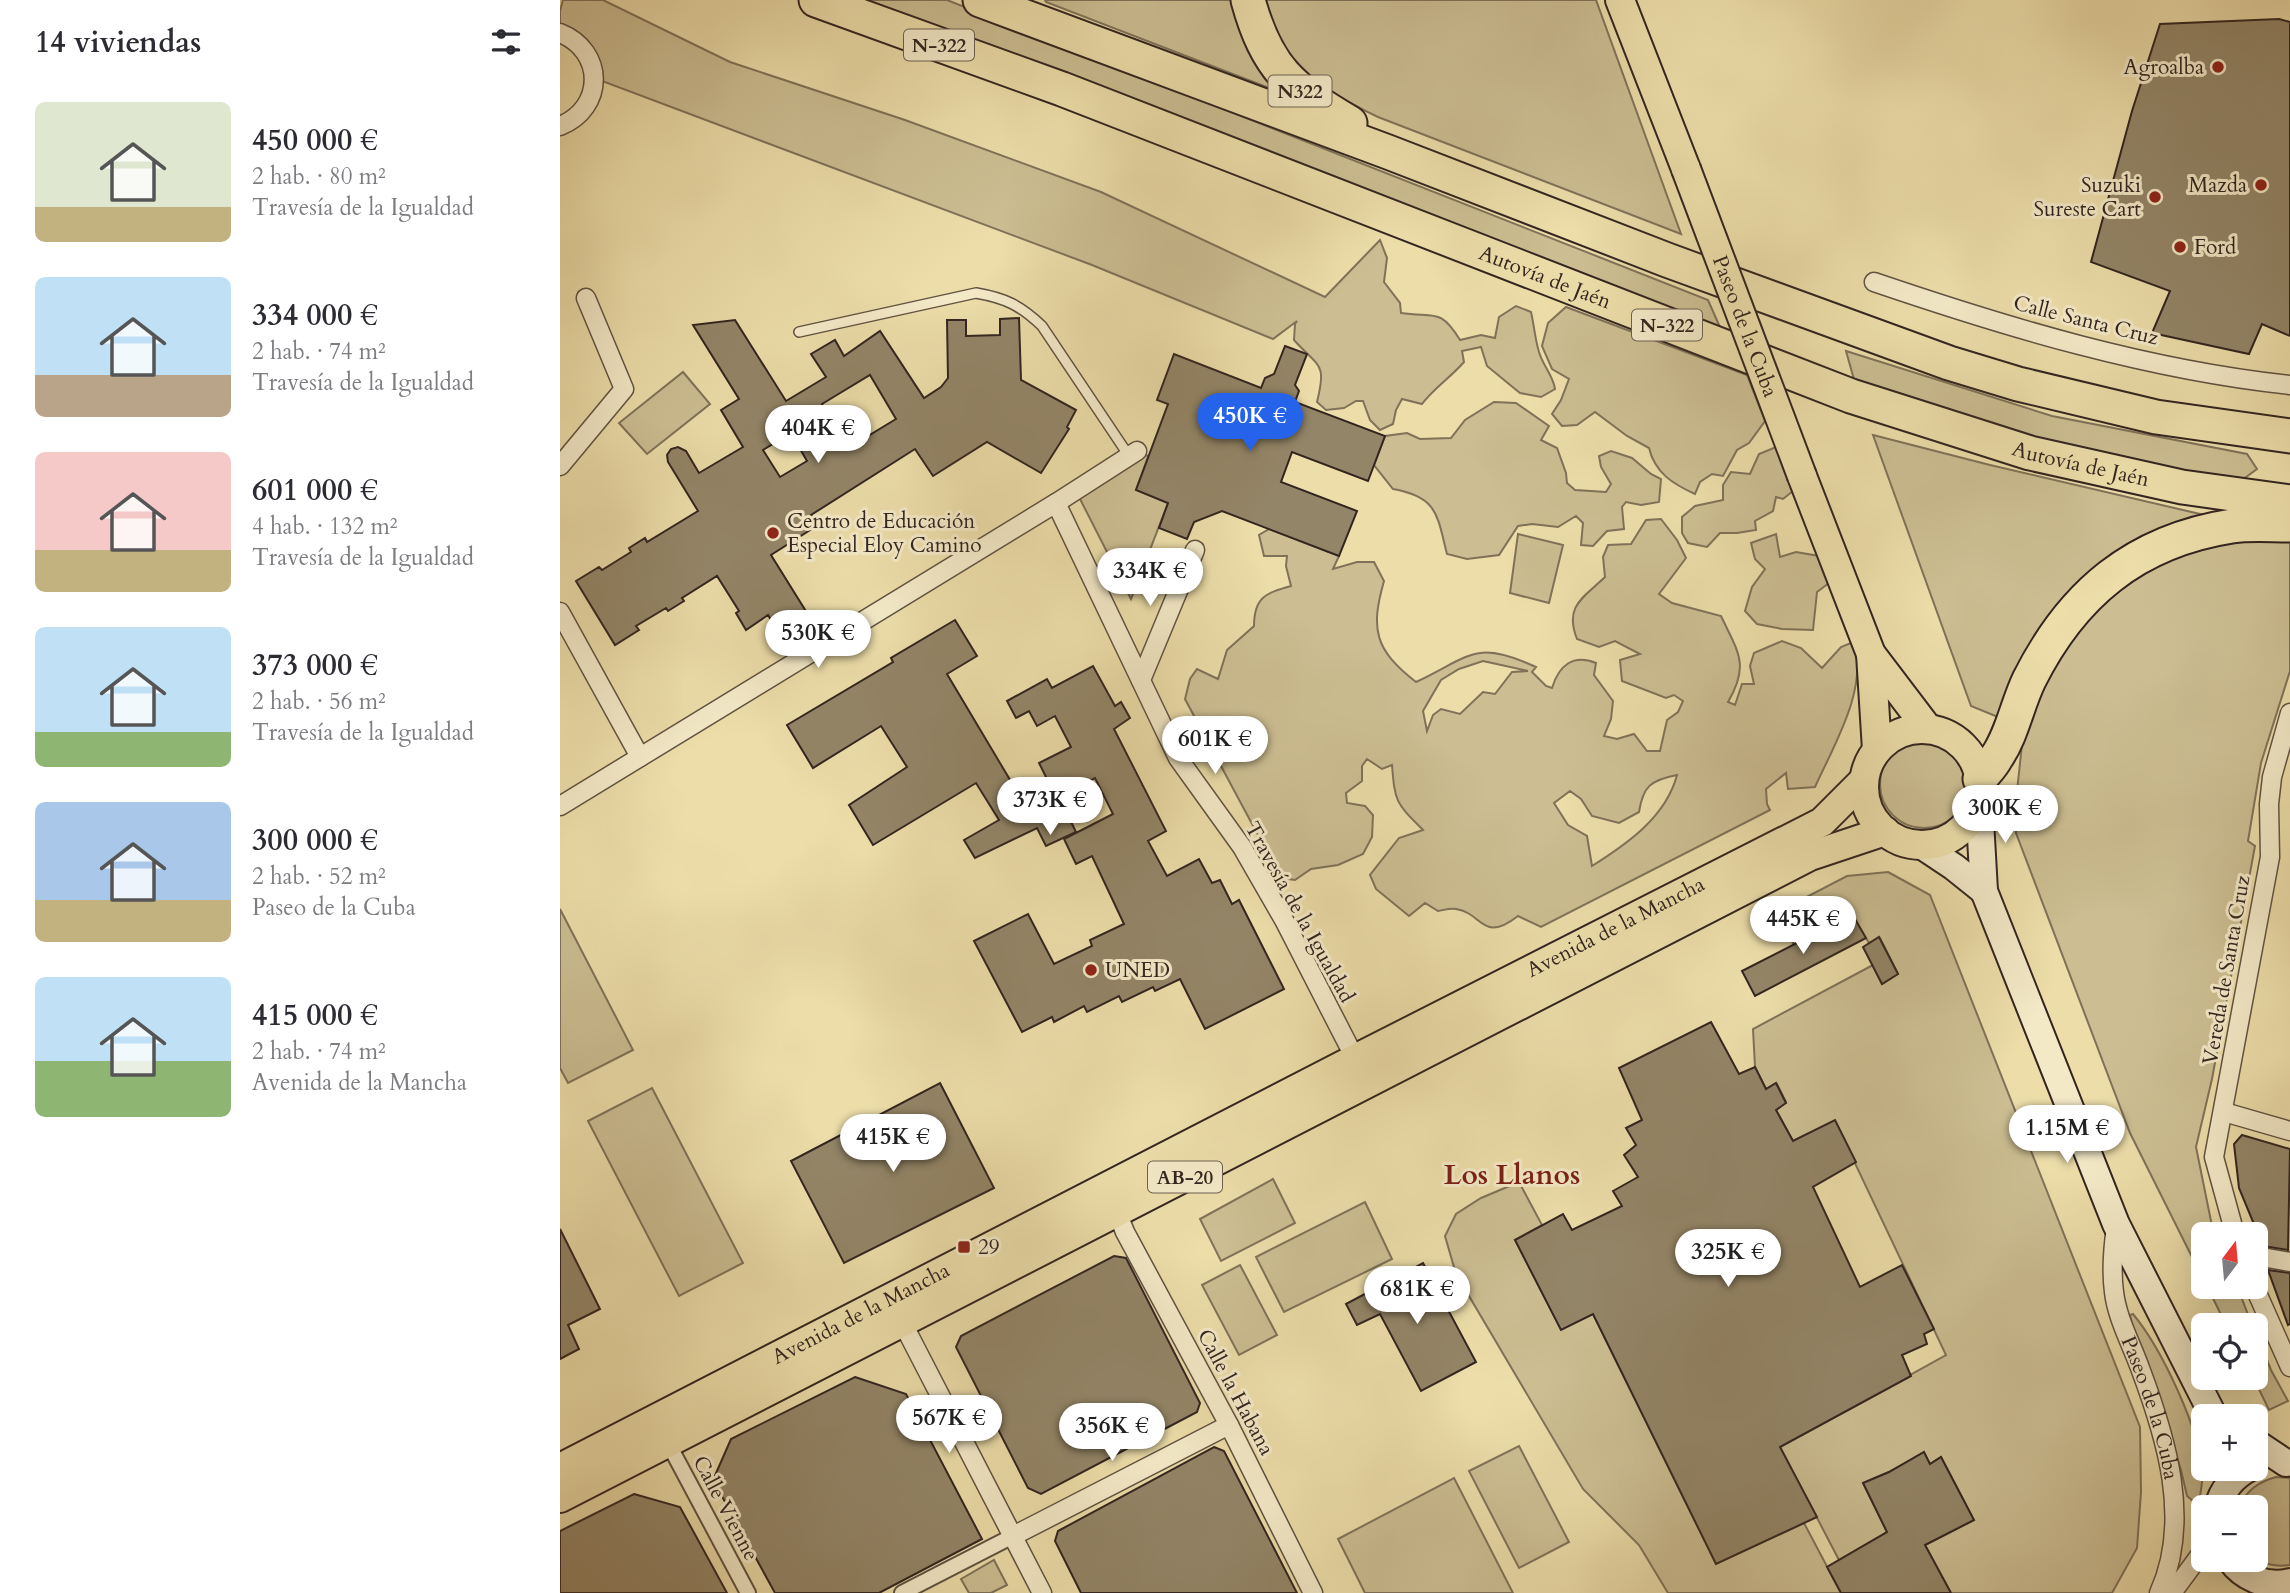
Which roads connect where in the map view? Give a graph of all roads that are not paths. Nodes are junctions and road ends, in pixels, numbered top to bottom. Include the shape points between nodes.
1 (816, 0) edge
2 (980, 0) edge
3 (1248, 0) edge
4 (1620, 0) edge
5 (560, 33) edge
6 (560, 126) edge
7 (1388, 152) junction
8 (1874, 282) dead end
9 (586, 298) dead end
10 (799, 332) dead end
11 (2290, 385) edge
12 (2290, 436) edge
13 (1133, 453) joint
14 (560, 466) edge
15 (2290, 502) edge
16 (1056, 503) junction
17 (2290, 525) edge
18 (1195, 550) dead end
19 (560, 612) edge
20 (1871, 654) junction
21 (1141, 680) junction
22 (2290, 713) edge
23 (1928, 729) junction
24 (1877, 750) junction
25 (640, 757) junction
26 (1864, 780) junction
27 (1979, 791) junction
28 (560, 806) edge
29 (1885, 831) junction
30 (1921, 845) junction
31 (1984, 891) junction
32 (1362, 1071) junction
33 (2224, 1112) junction
34 (2290, 1130) edge
35 (1118, 1212) junction
36 (2232, 1222) edge
37 (2116, 1224) junction
38 (2268, 1258) edge
39 (2290, 1262) edge
40 (2260, 1299) edge
41 (897, 1311) junction
42 (2290, 1367) edge
43 (2209, 1404) edge
44 (1229, 1425) junction
45 (670, 1432) junction
46 (2268, 1450) edge
47 (2268, 1462) edge
48 (2288, 1463) edge
49 (560, 1468) edge
50 (560, 1498) edge
51 (1013, 1536) junction
52 (2191, 1567) edge
53 (2239, 1574) edge
54 (2287, 1583) edge
55 (748, 1593) edge
56 (902, 1593) edge
57 (1042, 1593) edge
58 (1313, 1593) edge
59 (2160, 1593) edge
60 (2172, 1593) edge
61 (2257, 1593) edge

1 - 15 highway, Autovía de Jaén / N-322 via 1062,89 1851,396 2030,453 2182,487
2 - 7 highway, N-322
3 - 7 highway, N322 via 1269,54 1288,81
4 - 20 main road, Paseo de la Cuba, bridge
5 - 6 street via 582,46 594,78 592,95 583,110
7 - 12 highway, N-322 via 1949,363 2156,417
8 - 11 street, Calle Santa Cruz via 2032,332 2236,379
9 - 14 street via 624,389
10 - 13 lane via 976,293 995,296 1023,307 1042,326
13 - 16 street
16 - 21 street, Travesía de la Igualdad
16 - 25 street
17 - 27 highway via 2233,526 2185,537 2115,571 2084,598 2053,636
18 - 21 street
19 - 25 street
20 - 23 main road, Paseo de la Cuba
20 - 24 main road, Paseo de la Cuba
21 - 32 street, Travesía de la Igualdad via 1178,758 1241,847 1284,920
22 - 33 street, Vereda de Santa Cruz via 2272,777 2270,857
23 - 24 main road via 1892,737
23 - 27 main road via 1961,744 1974,760
24 - 26 main road
25 - 28 street
26 - 29 main road via 1872,817
26 - 32 main road, Avenida de la Mancha via 1828,819
27 - 30 main road via 1973,816 1963,828 1951,838
27 - 31 main road
29 - 30 main road
29 - 32 main road, Avenida de la Mancha / AB-20 via 1810,856
30 - 31 main road
31 - 37 main road, Paseo de la Cuba
32 - 35 main road, Avenida de la Mancha / AB-20
32 - 41 main road, Avenida de la Mancha / AB-20 via 945,1270
33 - 34 street
33 - 36 street, Vereda de Santa Cruz via 2214,1157
35 - 41 main road, Avenida de la Mancha / AB-20
35 - 44 street, Calle la Habana
37 - 43 main road, Paseo de la Cuba
37 - 59 street, Paseo de la Cuba via 2114,1292 2155,1408 2174,1496 2173,1545
38 - 39 street
40 - 42 street
41 - 45 main road, Avenida de la Mancha / AB-20
41 - 51 street
44 - 51 street
44 - 58 street, Calle la Habana
45 - 49 main road, Avenida de la Mancha / AB-20
45 - 50 main road, Avenida de la Mancha / AB-20
45 - 55 street, Calle Vienne
46 - 48 main road
47 - 48 main road
51 - 56 street
51 - 57 street
52 - 60 street
53 - 54 main road
54 - 61 street

